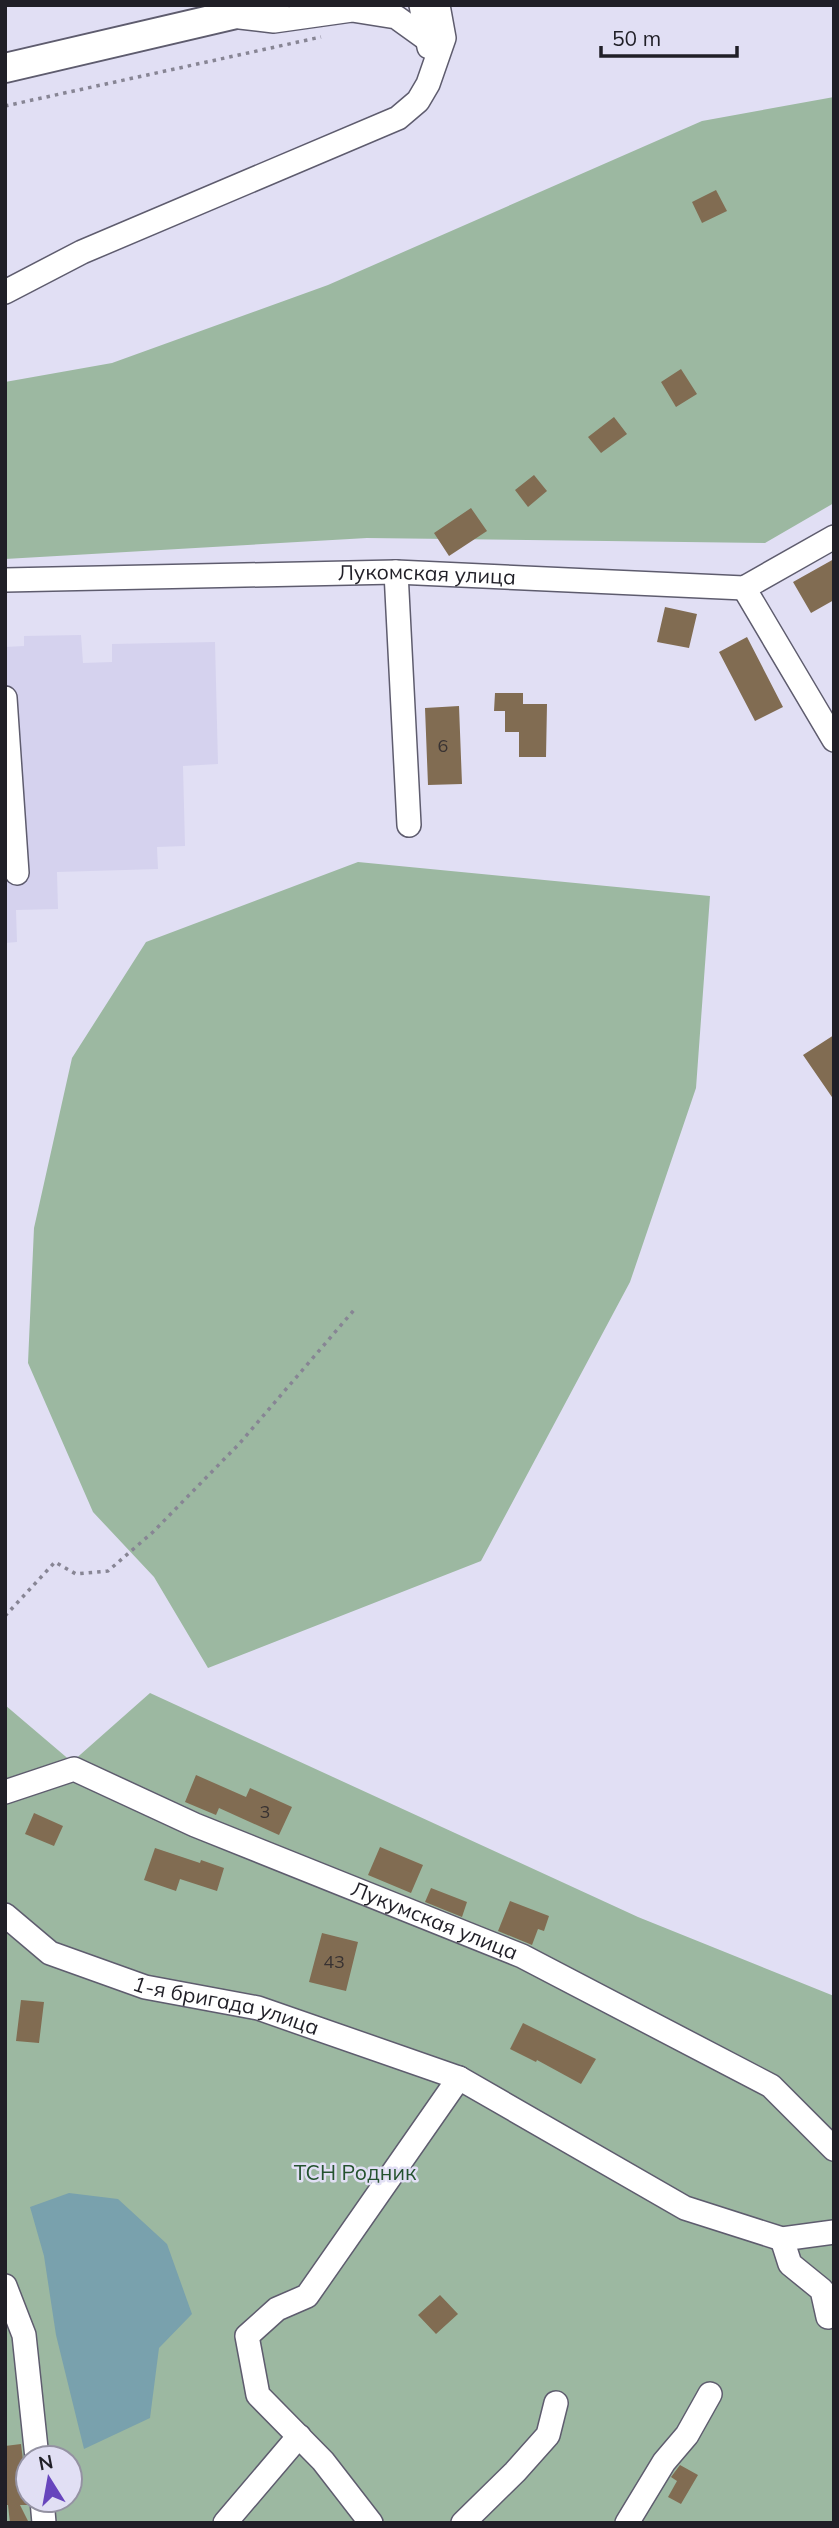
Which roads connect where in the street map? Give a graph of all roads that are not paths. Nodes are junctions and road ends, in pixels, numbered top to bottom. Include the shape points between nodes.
1 (275, 5) edge
2 (438, 8) edge
3 (230, 16) junction
4 (428, 40) junction
5 (433, 67) junction
6 (5, 68) edge
7 (5, 292) edge
8 (834, 537) edge
9 (396, 572) junction
10 (5, 580) edge
11 (744, 588) junction
12 (5, 698) edge
13 (834, 740) edge
14 (409, 825) dead end
15 (17, 873) dead end
16 (5, 1792) edge
17 (5, 1916) edge
18 (459, 2078) junction
19 (834, 2150) edge
20 (834, 2232) edge
21 (782, 2239) junction
22 (5, 2286) edge
23 (828, 2317) dead end
24 (710, 2394) dead end
25 (556, 2403) dead end
26 (299, 2437) junction
27 (36, 2444) edge
28 (225, 2523) edge
29 (371, 2523) edge
30 (463, 2523) edge
31 (627, 2523) edge

1 - 3 main road
2 - 4 street
2 - 5 street via 444,38
3 - 4 street via 274,21 352,10 396,17
3 - 6 main road
4 - 5 street
5 - 7 street via 418,101 398,118 82,252
8 - 11 street
9 - 10 street, Лукомская улица
9 - 11 street, Лукомская улица
9 - 14 street
11 - 13 street
12 - 15 street
16 - 19 street, Лукумская улица via 74,1769 195,1825 522,1956 771,2086
17 - 18 street, 1-я бригада улица via 62,1958 145,1987 258,2008
18 - 21 street, 1-я бригада улица via 685,2208
18 - 26 street via 307,2296 277,2309 247,2336 258,2395
20 - 21 street
21 - 23 street via 790,2264 822,2290
22 - 27 street via 24,2335
24 - 31 street
25 - 30 street via 548,2435
26 - 28 street
26 - 29 street via 323,2460

